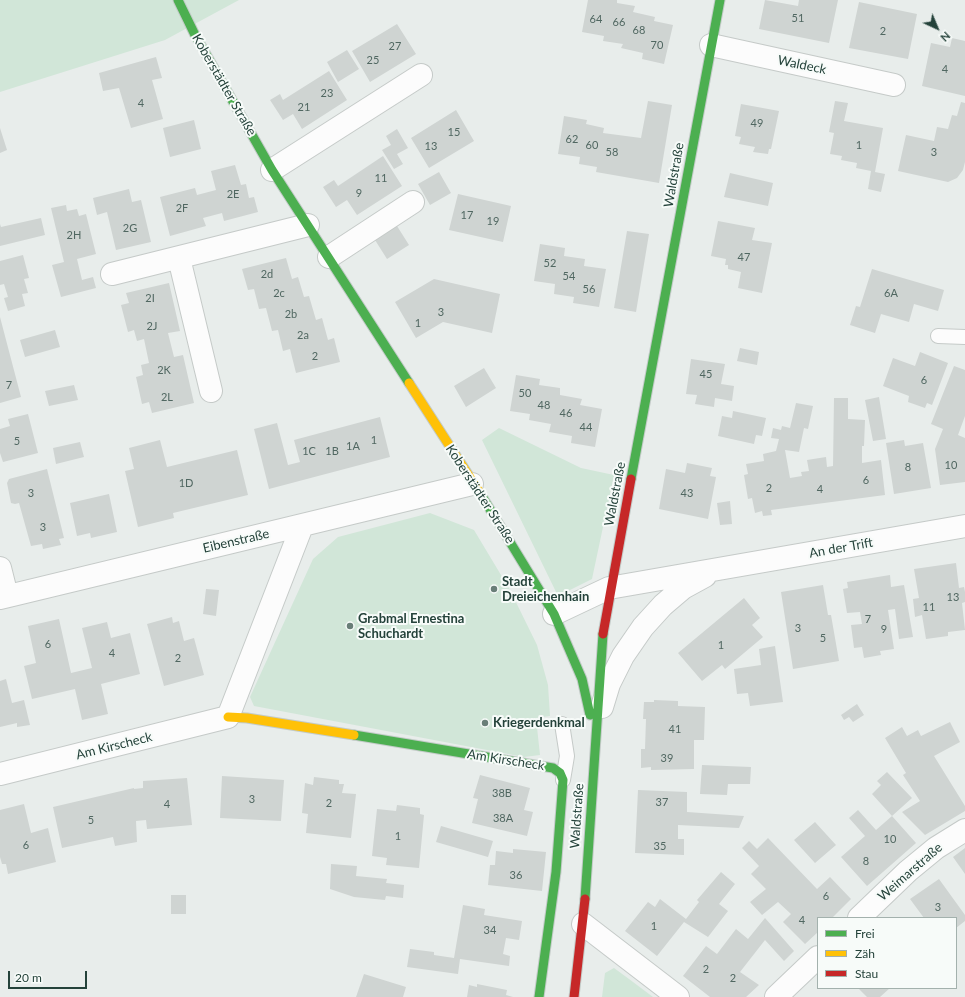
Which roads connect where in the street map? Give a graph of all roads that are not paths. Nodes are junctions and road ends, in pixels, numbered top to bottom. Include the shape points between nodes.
1 (178, 0) edge
2 (720, 0) edge
3 (711, 45) junction
4 (421, 75) dead end
5 (894, 85) dead end
6 (272, 170) junction
7 (413, 202) dead end
8 (308, 225) junction
9 (330, 257) junction
10 (179, 258) junction
11 (112, 274) dead end
12 (938, 336) dead end
13 (965, 336) edge
14 (211, 391) dead end
15 (472, 484) junction
16 (302, 526) junction
17 (965, 526) edge
18 (0, 568) edge
19 (717, 570) junction
20 (609, 588) junction
21 (4, 597) edge
22 (554, 614) junction
23 (228, 717) junction
24 (562, 724) dead end
25 (594, 748) junction
26 (0, 774) edge
27 (562, 780) junction
28 (965, 830) edge
29 (860, 917) edge
30 (583, 924) junction
31 (817, 958) edge
32 (539, 997) edge
33 (574, 997) edge
34 (678, 997) edge
35 (776, 997) edge

1 - 6 street, Koberstädter Straße via 194,35
2 - 3 street, Waldstraße
3 - 5 street, Waldeck
3 - 20 street, Waldstraße
4 - 6 street
6 - 8 street, Koberstädter Straße
7 - 9 street
8 - 9 street, Koberstädter Straße
8 - 10 street
9 - 15 street, Koberstädter Straße
10 - 11 street
10 - 14 street
12 - 13 lane
15 - 16 street, Eibenstraße
15 - 22 street, Koberstädter Straße
16 - 21 street, Eibenstraße
16 - 23 street
17 - 19 street, An der Trift
18 - 21 street
19 - 20 street, An der Trift
19 - 25 street, An der Trift via 683,588 663,605 633,640 609,684
20 - 22 street, An der Trift
20 - 25 street, Waldstraße
22 - 25 street, Koberstädter Straße via 582,679 592,721
23 - 26 street, Am Kirscheck
23 - 27 street, Am Kirscheck via 553,768 560,773
24 - 27 lane via 567,756
25 - 30 street, Waldstraße
27 - 32 street via 556,872
28 - 29 street, Weimarstraße via 925,857
30 - 33 street, Waldstraße
30 - 34 street
31 - 35 street

